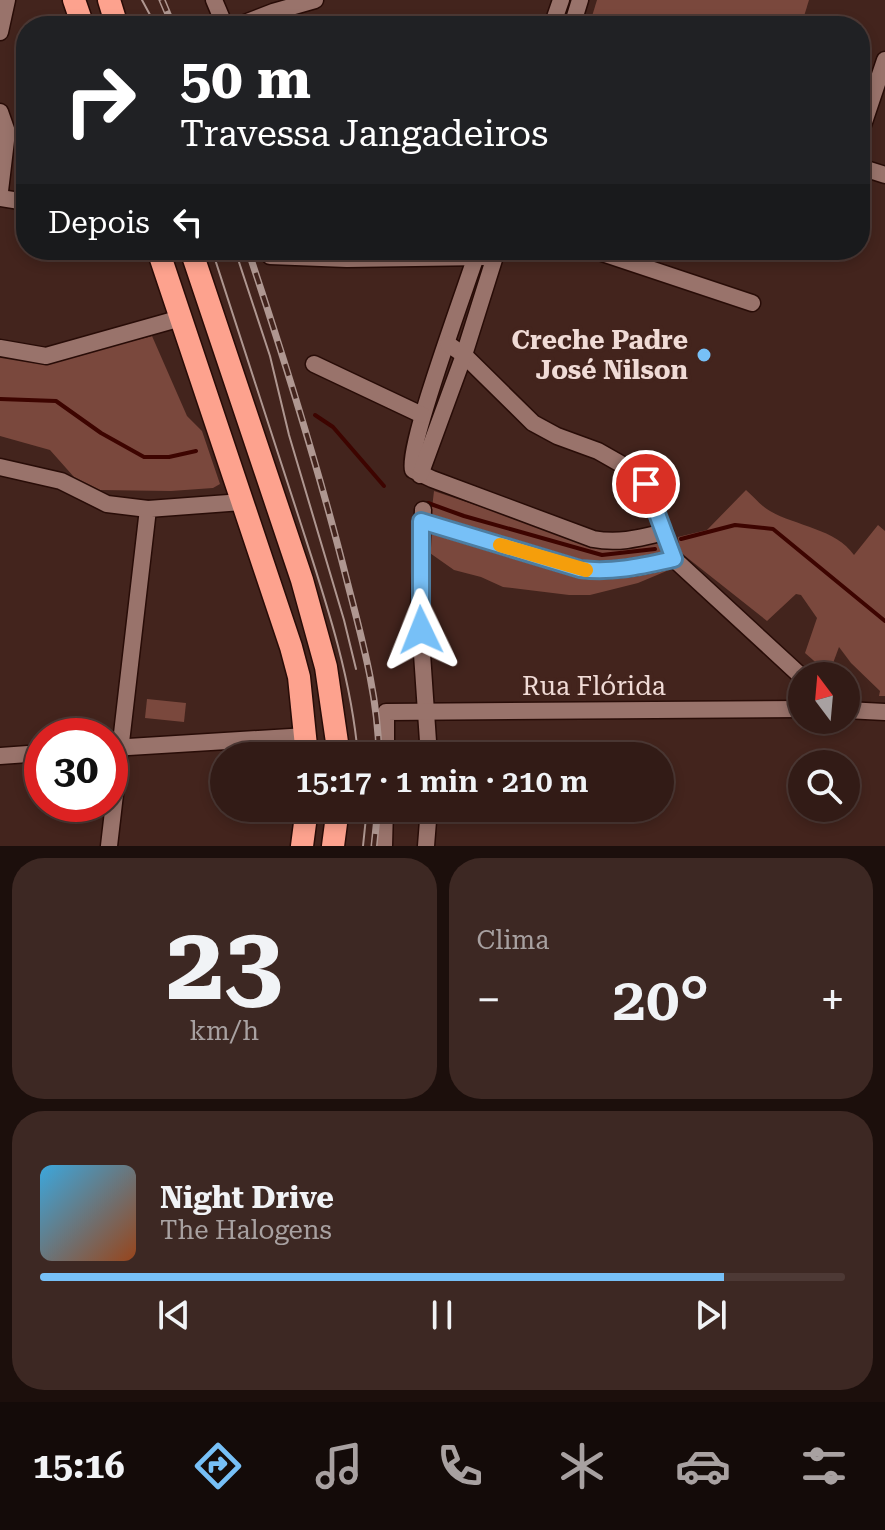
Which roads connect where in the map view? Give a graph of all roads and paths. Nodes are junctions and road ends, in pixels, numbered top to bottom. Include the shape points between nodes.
1 (315, 0) edge
2 (4, 6) edge
3 (263, 16) edge
4 (0, 32) edge
5 (885, 60) edge
6 (870, 104) edge
7 (0, 112) edge
8 (0, 191) edge
9 (161, 260) edge
10 (194, 260) edge
11 (475, 260) edge
12 (494, 260) edge
13 (623, 260) edge
14 (752, 303) dead end
15 (181, 318) junction
16 (448, 344) junction
17 (0, 348) edge
18 (464, 355) junction
19 (314, 364) dead end
20 (422, 415) junction
21 (0, 467) edge
22 (427, 482) junction
23 (242, 502) junction
24 (148, 509) junction
25 (670, 546) junction
26 (295, 559) junction
27 (265, 568) junction
28 (788, 663) edge
29 (788, 709) edge
30 (425, 711) junction
31 (860, 711) edge
32 (885, 712) edge
33 (119, 718) edge
34 (307, 742) edge
35 (337, 742) edge
36 (386, 742) edge
37 (428, 742) edge
38 (210, 747) edge
39 (128, 748) edge
40 (24, 754) edge
41 (0, 756) edge
42 (110, 822) edge
43 (305, 822) edge
44 (336, 822) edge
45 (385, 822) edge
46 (428, 822) edge
47 (109, 846) edge
48 (302, 846) edge
49 (333, 846) edge
50 (384, 846) edge
51 (426, 846) edge

1 - 3 street
2 - 4 street
5 - 6 street
7 - 8 street via 7,132
9 - 15 highway
10 - 26 highway
11 - 16 street
12 - 18 street
13 - 14 street
15 - 17 street via 46,356
15 - 23 highway
16 - 18 street
16 - 20 street
18 - 22 street
18 - 25 street via 533,423 635,472 646,484
19 - 20 street
20 - 22 street via 410,461
21 - 24 street via 61,481 107,504
22 - 25 street via 593,539
23 - 24 street
23 - 27 highway
24 - 33 street
25 - 28 street
25 - 30 street via 614,570 580,569 422,515 419,610
26 - 27 highway
26 - 35 highway via 326,667
27 - 34 highway via 299,677
29 - 30 street, Rua Flórida
30 - 36 street, Rua Flórida via 386,712
30 - 37 street
31 - 32 street
38 - 39 street
40 - 41 street
42 - 47 street
43 - 48 highway
44 - 49 highway
45 - 50 street
46 - 51 street

